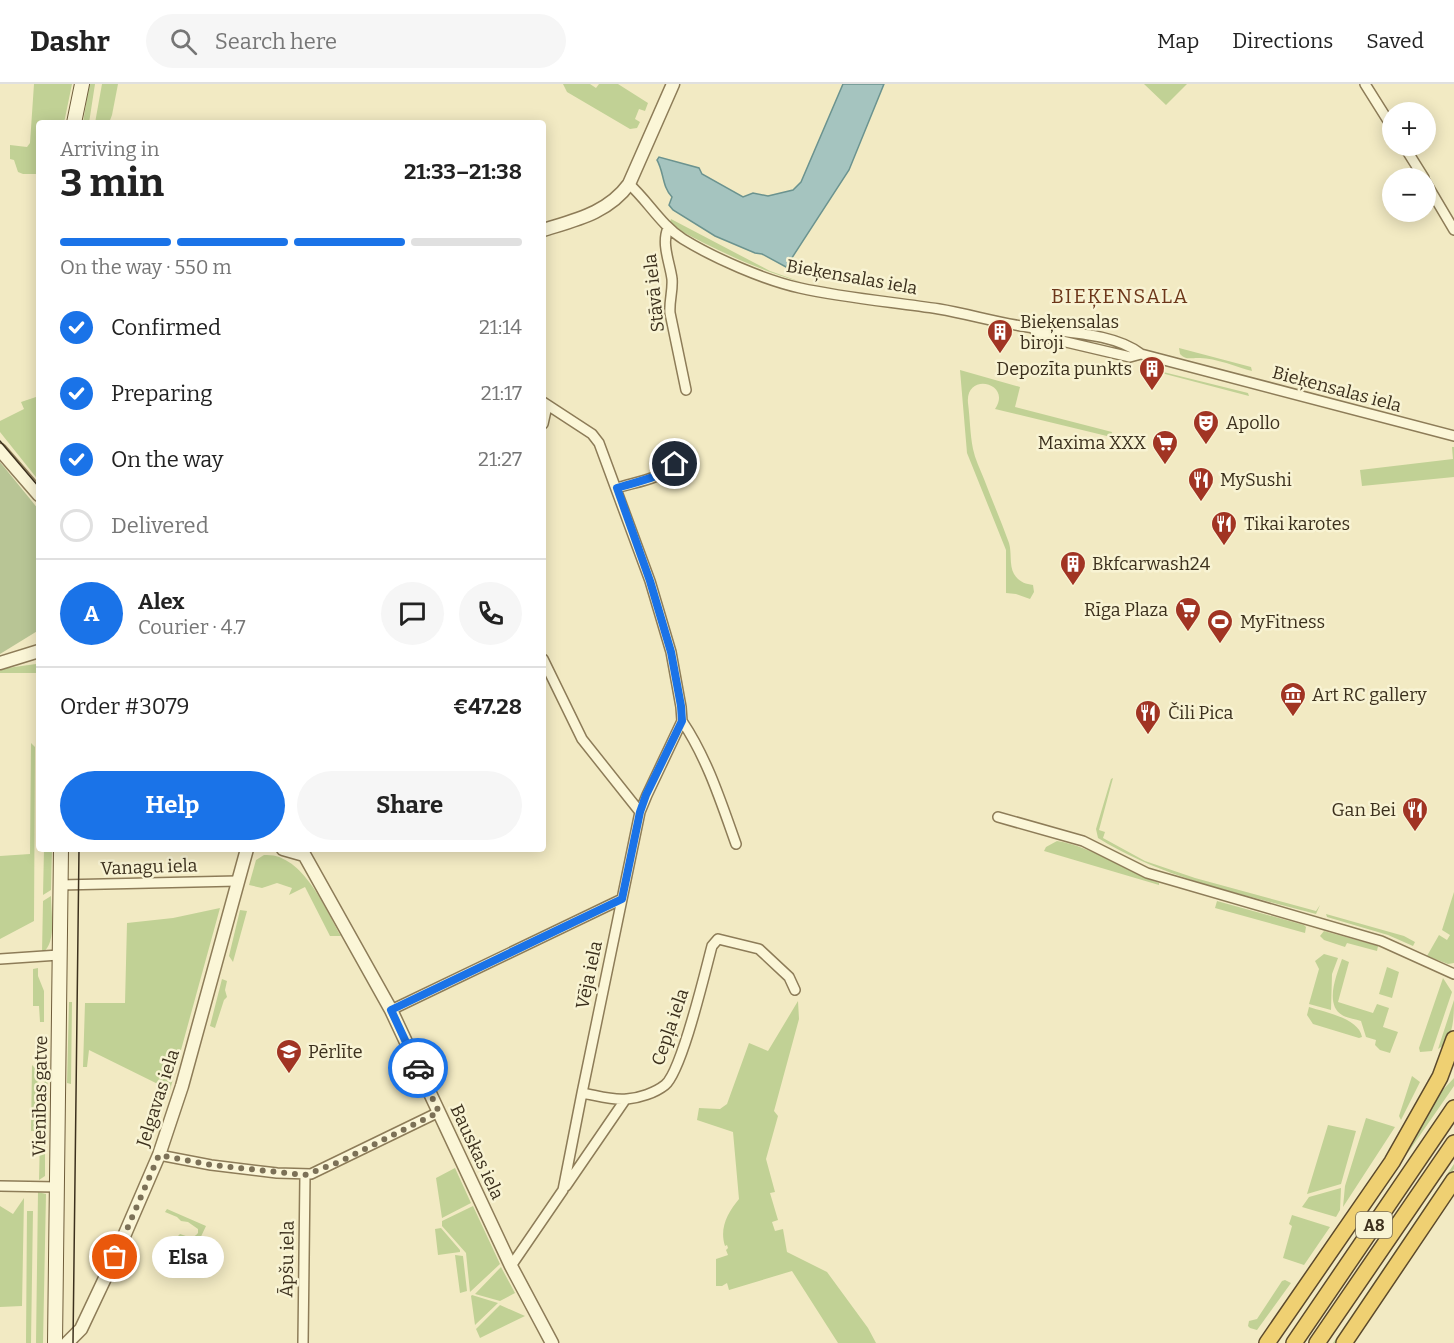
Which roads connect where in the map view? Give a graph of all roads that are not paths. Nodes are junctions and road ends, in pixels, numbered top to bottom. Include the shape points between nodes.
1 (82, 84) edge
2 (673, 84) edge
3 (1365, 84) edge
4 (1382, 111) edge
5 (75, 120) edge
6 (629, 184) junction
7 (1436, 200) edge
8 (668, 228) junction
9 (546, 229) edge
10 (1454, 231) edge
11 (686, 390) dead end
12 (546, 405) edge
13 (1454, 436) edge
14 (0, 450) edge
15 (675, 464) dead end
16 (617, 488) junction
17 (36, 492) edge
18 (36, 652) edge
19 (0, 663) edge
20 (546, 665) edge
21 (682, 721) junction
22 (640, 812) junction
23 (998, 818) dead end
24 (736, 844) dead end
25 (61, 852) edge
26 (246, 852) edge
27 (302, 852) edge
28 (238, 881) junction
29 (60, 885) junction
30 (622, 899) junction
31 (59, 955) junction
32 (0, 959) edge
33 (1449, 968) edge
34 (1454, 974) edge
35 (795, 990) dead end
36 (391, 1010) junction
37 (1454, 1039) edge
38 (1454, 1069) edge
39 (1440, 1077) junction
40 (582, 1093) junction
41 (625, 1100) junction
42 (1454, 1108) edge
43 (439, 1112) junction
44 (1454, 1143) edge
45 (159, 1155) junction
46 (305, 1175) junction
47 (1454, 1180) edge
48 (0, 1186) edge
49 (57, 1187) junction
50 (563, 1190) junction
51 (511, 1266) junction
52 (55, 1343) edge
53 (67, 1343) edge
54 (303, 1343) edge
55 (552, 1343) edge
56 (1267, 1343) edge
57 (1294, 1343) edge
58 (1317, 1343) edge
59 (1344, 1343) edge

1 - 5 main road
2 - 6 street
3 - 4 street
6 - 8 street, Bieķensalas iela
6 - 9 street via 621,196 603,208
7 - 10 street
8 - 11 street, Stāvā iela via 664,239 672,283 670,313
8 - 13 street, Bieķensalas iela via 718,257 800,288 1083,333 1132,346 1141,354
12 - 16 street via 596,438
14 - 17 street
15 - 16 street via 660,474
16 - 21 street via 671,652
18 - 19 street
20 - 22 street via 582,739
21 - 22 street, Vēja iela
21 - 24 street via 716,789
22 - 30 street, Vēja iela
23 - 33 street via 1083,842 1147,873 1381,941
25 - 29 main road, Vienības gatve
26 - 28 street, Jelgavas iela
27 - 36 street, Bauskas iela
28 - 29 street, Vanagu iela
28 - 45 street, Jelgavas iela via 183,1086
29 - 31 main road, Vienības gatve
30 - 36 street
30 - 40 street, Vēja iela
31 - 32 street
31 - 49 main road, Vienības gatve
33 - 34 street
35 - 41 street, Cepļa iela via 789,977 759,949 718,939 712,946 674,1071 667,1083
36 - 43 street, Bauskas iela
37 - 39 highway
38 - 39 highway
39 - 56 highway via 1392,1161
40 - 41 street, Cepļa iela
40 - 50 street, Vēja iela
41 - 50 street
42 - 57 highway, A8
43 - 46 street
43 - 51 street, Bauskas iela
44 - 58 highway, A8
45 - 46 street
45 - 53 street, Jelgavas iela via 81,1329
46 - 54 street, Āpšu iela
47 - 59 highway
48 - 49 street
49 - 52 main road, Vienības gatve
50 - 51 street, Vēja iela
51 - 55 street, Bauskas iela

